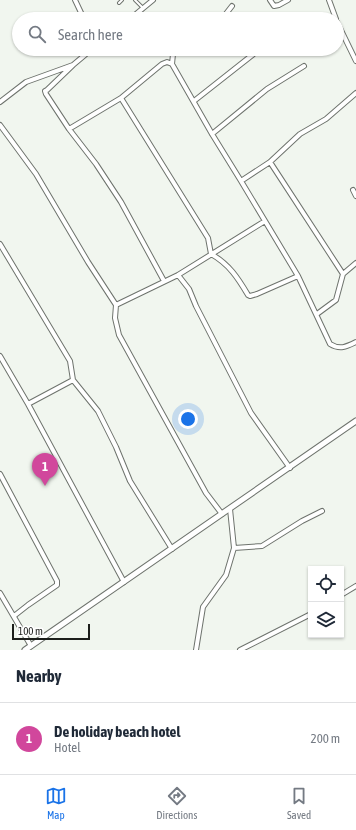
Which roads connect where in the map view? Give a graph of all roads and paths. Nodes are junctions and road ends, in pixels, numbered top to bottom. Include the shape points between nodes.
1 (75, 0) edge
2 (122, 0) edge
3 (135, 0) edge
4 (153, 0) edge
5 (270, 0) edge
6 (288, 0) edge
7 (329, 0) edge
8 (119, 3) dead end
9 (232, 6) dead end
10 (144, 9) junction
11 (81, 12) edge
12 (140, 12) edge
13 (227, 12) edge
14 (333, 12) edge
15 (344, 36) edge
16 (84, 56) edge
17 (174, 56) edge
18 (251, 56) edge
19 (356, 61) edge
20 (172, 64) junction
21 (73, 65) junction
22 (304, 66) dead end
23 (356, 93) edge
24 (121, 98) junction
25 (194, 101) junction
26 (0, 102) edge
27 (0, 125) edge
28 (69, 129) junction
29 (212, 134) junction
30 (270, 162) junction
31 (241, 181) junction
32 (353, 190) dead end
33 (356, 196) edge
34 (265, 221) junction
35 (0, 244) edge
36 (212, 254) junction
37 (356, 263) edge
38 (343, 274) junction
39 (178, 275) junction
40 (298, 276) junction
41 (164, 281) junction
42 (116, 305) junction
43 (317, 314) junction
44 (356, 342) edge
45 (0, 356) edge
46 (73, 380) junction
47 (28, 404) junction
48 (356, 421) edge
49 (290, 468) junction
50 (0, 474) edge
51 (230, 509) junction
52 (322, 511) dead end
53 (222, 514) junction
54 (234, 548) junction
55 (172, 549) junction
56 (124, 582) junction
57 (356, 586) edge
58 (0, 593) edge
59 (344, 593) edge
60 (14, 616) junction
61 (308, 616) edge
62 (31, 646) junction
63 (25, 650) edge
64 (196, 650) edge
65 (240, 650) edge

1 - 11 street
2 - 8 lane
3 - 10 lane
4 - 10 street
5 - 6 street via 274,6
7 - 14 street
9 - 13 street
10 - 12 street
15 - 19 street
16 - 21 street
17 - 20 street
18 - 25 street
20 - 24 street via 162,64
20 - 25 street
21 - 26 street via 26,82
21 - 28 street via 45,91
22 - 29 street via 267,89
23 - 30 street via 326,119 300,134
24 - 28 street
24 - 36 street via 208,238
25 - 29 street
27 - 42 street via 36,174
28 - 41 street via 121,202
29 - 31 street
30 - 31 street
30 - 38 street
31 - 34 street
32 - 33 street
34 - 36 street
34 - 40 street
35 - 46 street via 70,361
36 - 39 street
36 - 40 street via 231,268 250,296
37 - 38 street
38 - 43 street via 336,300
39 - 41 street
39 - 49 street via 189,289 251,413
40 - 43 street
41 - 42 street
42 - 53 street via 119,335 206,493
43 - 44 street via 330,344 346,347
45 - 47 street
46 - 47 street
46 - 55 street via 98,412 130,480
47 - 56 street
48 - 49 street
49 - 51 street
50 - 60 street via 57,581 57,585
51 - 53 street
51 - 54 street
52 - 54 street via 262,546
53 - 55 street
54 - 64 street via 226,574 203,607
55 - 56 street
56 - 62 street
57 - 59 street
58 - 60 street
60 - 62 street
61 - 65 street
62 - 63 street

